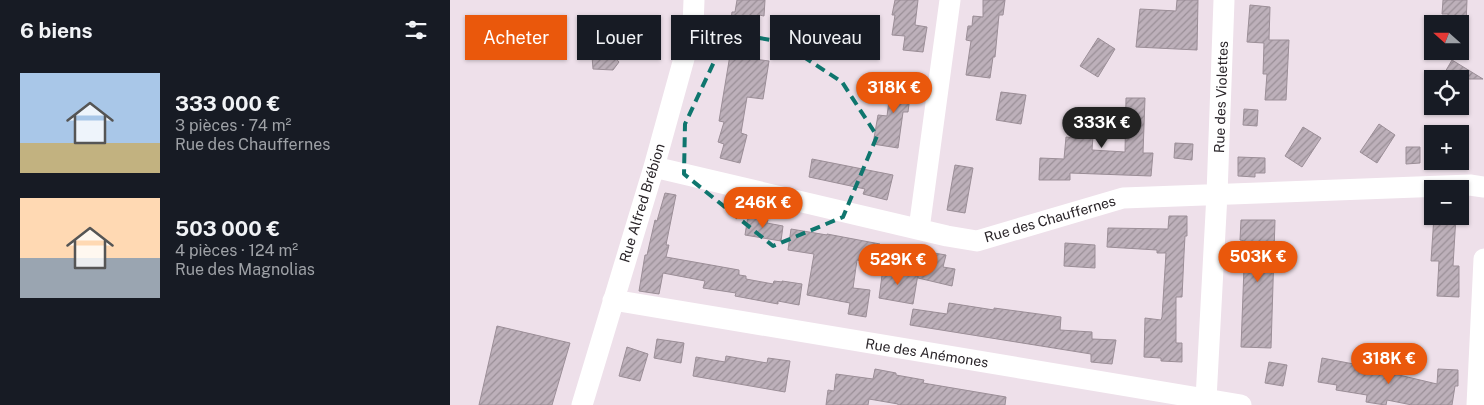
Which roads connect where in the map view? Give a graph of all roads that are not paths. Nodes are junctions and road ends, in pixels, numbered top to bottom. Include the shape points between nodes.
1 (694, 0) edge
2 (950, 0) edge
3 (1224, 0) edge
4 (654, 167) junction
5 (1484, 186) edge
6 (1217, 194) junction
7 (919, 229) junction
8 (1484, 260) edge
9 (613, 300) junction
10 (1206, 399) junction
11 (582, 405) edge
12 (1241, 405) edge
13 (1477, 405) edge

1 - 4 street, Rue Alfred Brébion via 693,26
2 - 7 street
3 - 6 street, Rue des Violettes
4 - 7 street, Rue des Chauffernes
4 - 9 street, Rue Alfred Brébion
5 - 6 street, Rue des Chauffernes
6 - 7 street, Rue des Chauffernes via 1123,198 977,241
6 - 10 street, Rue des Violettes
8 - 13 street
9 - 10 street, Rue des Anémones
9 - 11 street, Rue Alfred Brébion
10 - 12 street, Rue des Anémones

